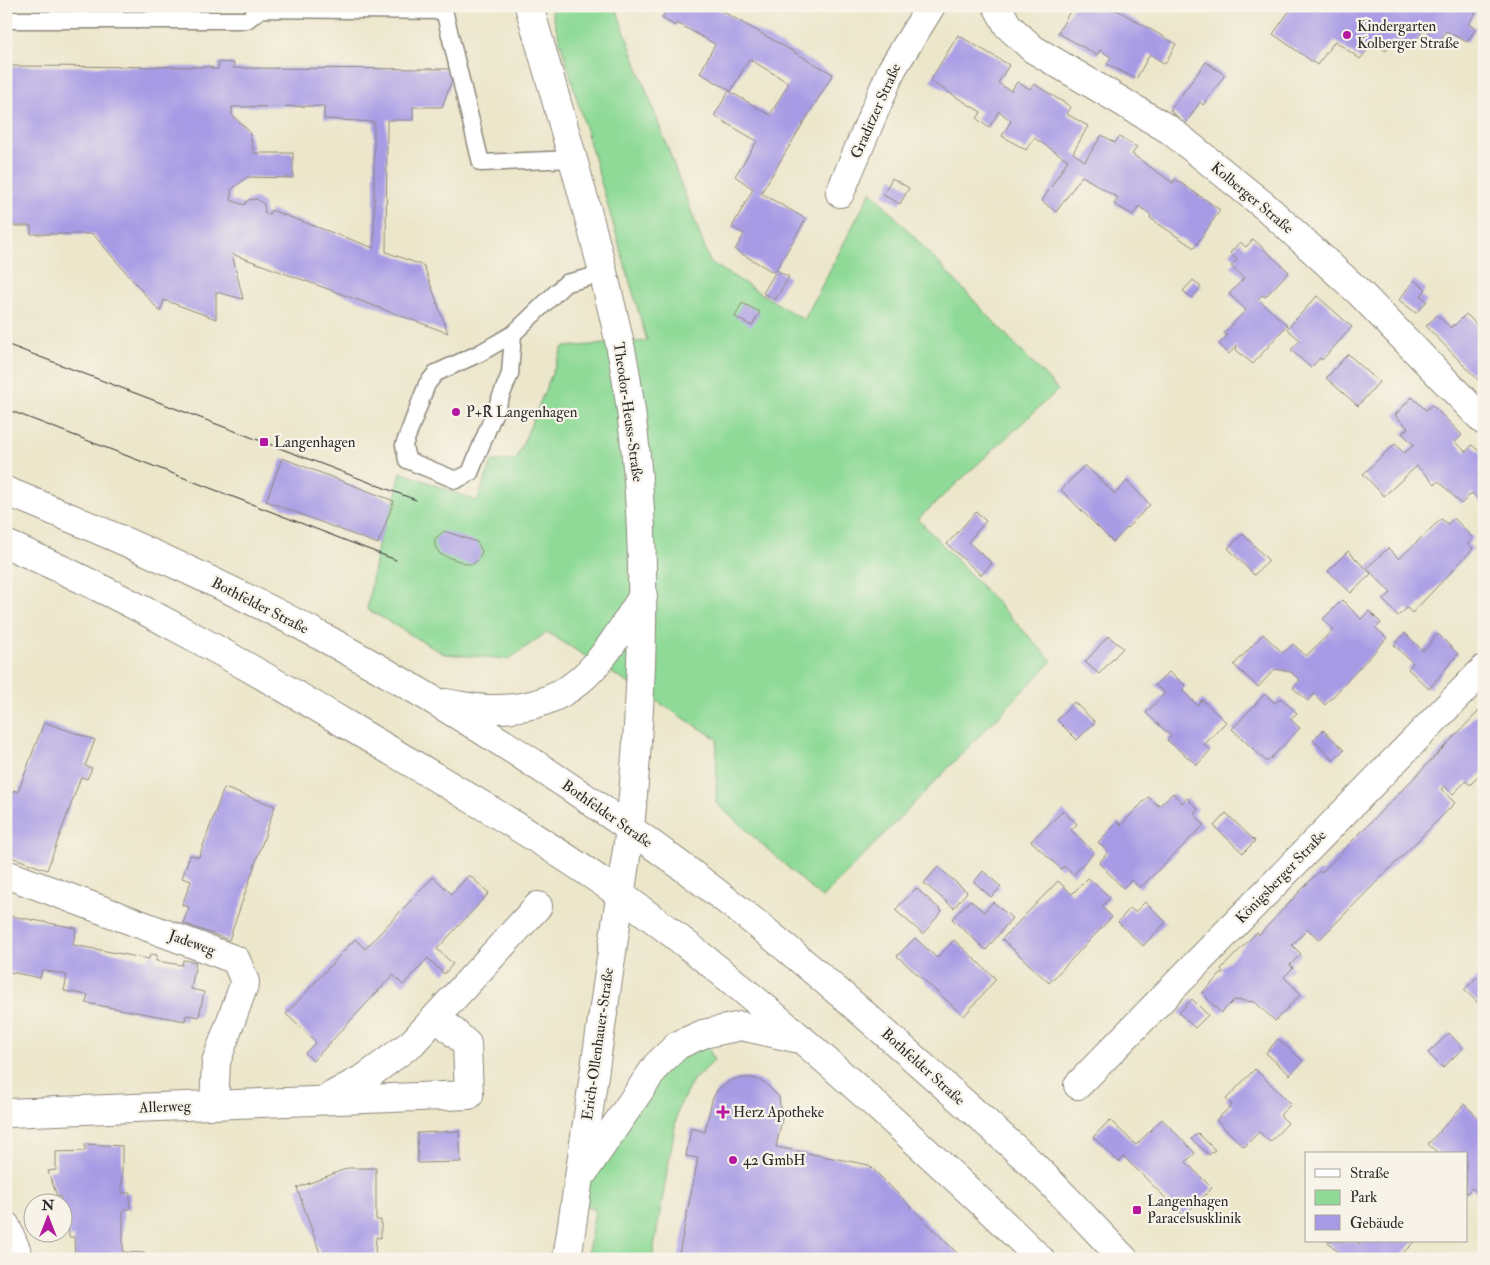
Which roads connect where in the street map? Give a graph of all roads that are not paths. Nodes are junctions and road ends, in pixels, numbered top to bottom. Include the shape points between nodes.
1 (529, 6) edge
2 (931, 6) edge
3 (997, 6) edge
4 (444, 8) edge
5 (6, 20) edge
6 (573, 159) junction
7 (840, 193) dead end
8 (604, 274) junction
9 (513, 334) junction
10 (1484, 421) edge
11 (6, 490) edge
12 (6, 544) edge
13 (643, 596) junction
14 (1484, 669) edge
15 (434, 701) junction
16 (630, 829) junction
17 (6, 874) edge
18 (620, 895) junction
19 (538, 906) dead end
20 (437, 1017) junction
21 (806, 1040) junction
22 (1078, 1085) dead end
23 (323, 1100) junction
24 (214, 1105) junction
25 (6, 1113) edge
26 (579, 1179) junction
27 (6, 1226) edge
28 (20, 1259) edge
29 (567, 1259) edge
30 (1040, 1259) edge
31 (1124, 1259) edge

1 - 6 street, Theodor-Heuss-Straße
2 - 7 street, Graditzer Straße via 892,69
3 - 10 street, Kolberger Straße via 1008,26 1033,49 1170,130 1267,208 1360,293
4 - 5 lane via 261,9 247,20
4 - 6 lane via 481,163
6 - 8 street, Theodor-Heuss-Straße
8 - 9 lane via 566,283
8 - 13 street, Theodor-Heuss-Straße via 626,374 634,439
9 - 9 lane via 510,374 470,472 456,480 407,460 404,445 427,384 436,373
11 - 15 street, Bothfelder Straße via 114,535 223,586 330,641
12 - 18 street via 138,605 238,660 510,822
13 - 15 street via 602,659 582,680 560,694 538,704 511,708 489,709
13 - 16 street, Theodor-Heuss-Straße via 639,725
14 - 22 street, Königsberger Straße
15 - 16 street, Bothfelder Straße
16 - 18 street, Erich-Ollenhauer-Straße
16 - 31 street, Bothfelder Straße via 743,913 840,993 1033,1166
17 - 24 street, Jadeweg via 236,960 245,982 216,1062
18 - 21 street
18 - 26 street, Erich-Ollenhauer-Straße
19 - 20 street, Allerweg
20 - 23 street, Allerweg via 412,1043 366,1077
20 - 23 street, Allerweg via 467,1044 469,1095
21 - 26 street via 741,1026 703,1034 678,1045 656,1064
21 - 30 street
23 - 24 street, Allerweg
24 - 25 street, Allerweg
26 - 29 street, Erich-Ollenhauer-Straße
27 - 28 street

